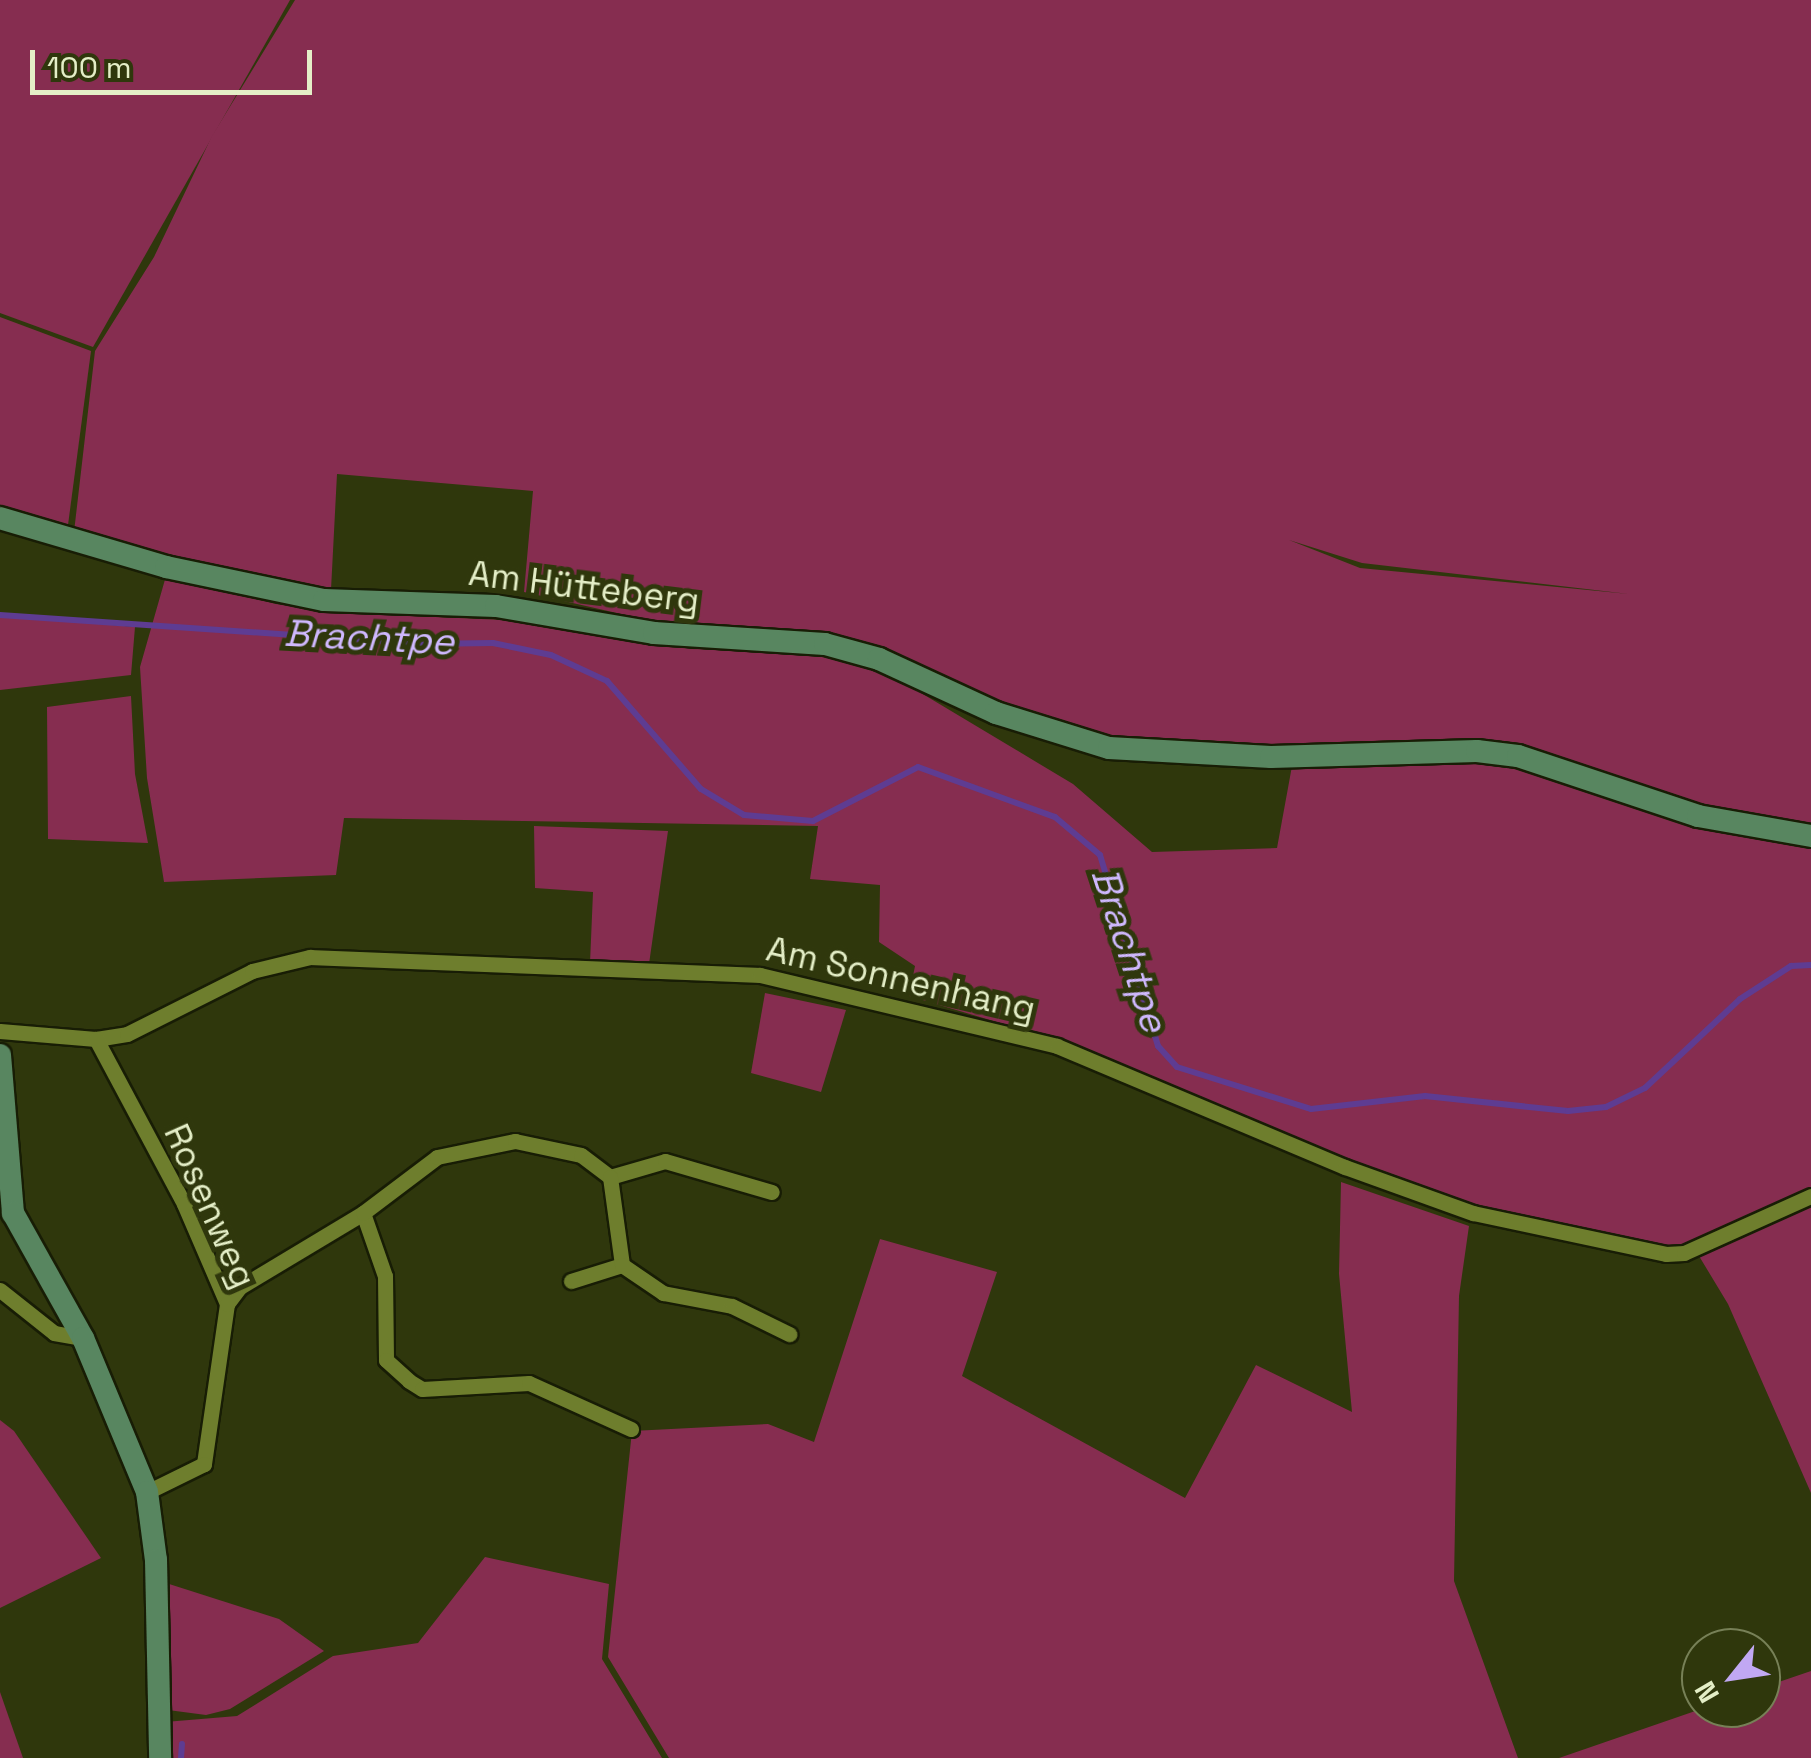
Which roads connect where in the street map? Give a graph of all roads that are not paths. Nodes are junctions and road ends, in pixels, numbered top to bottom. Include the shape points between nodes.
1 (0, 518) edge
2 (1811, 836) edge
3 (0, 1031) edge
4 (96, 1039) junction
5 (0, 1055) edge
6 (610, 1177) junction
7 (772, 1192) dead end
8 (1811, 1196) edge
9 (363, 1213) junction
10 (622, 1265) junction
11 (570, 1281) dead end
12 (0, 1290) edge
13 (227, 1304) junction
14 (789, 1334) dead end
15 (83, 1338) junction
16 (631, 1429) dead end
17 (147, 1492) junction
18 (160, 1758) edge

1 - 2 main road, Am Hütteberg via 166,567 324,600 496,606 654,633 825,644 879,659 978,706 1090,744 1272,756 1518,756 1698,816
3 - 4 street, Am Sonnenhang
4 - 8 street, Am Sonnenhang via 127,1034 266,966 310,957 783,978 1056,1046 1345,1167 1473,1212 1650,1251 1684,1253
4 - 13 street, Rosenweg via 184,1204
5 - 15 main road via 13,1213
6 - 7 street via 665,1161
6 - 9 street via 582,1154 515,1141 437,1157
6 - 10 street
9 - 13 street via 240,1287
9 - 16 street via 386,1276 386,1360 410,1380 422,1388 529,1382
10 - 11 street
10 - 14 street via 664,1294 732,1306
12 - 15 street via 54,1333
13 - 17 street, Rosenweg via 204,1464
15 - 17 main road
17 - 18 main road via 158,1595

